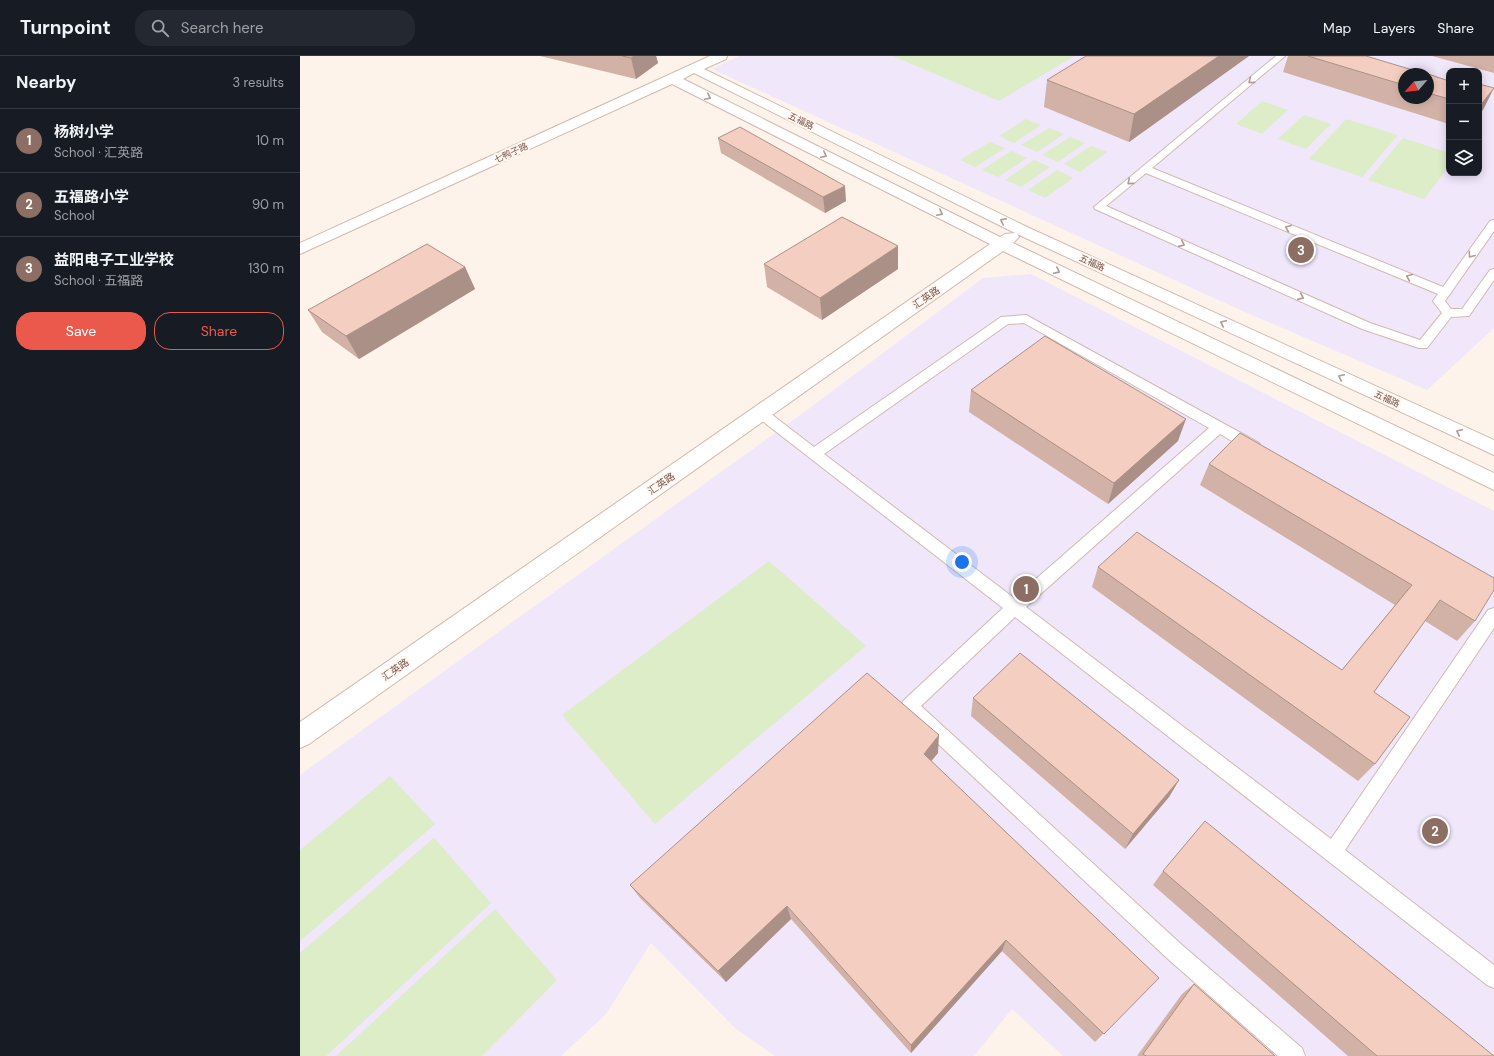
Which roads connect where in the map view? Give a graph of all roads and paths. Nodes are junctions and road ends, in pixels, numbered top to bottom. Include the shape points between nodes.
1 (721, 56) edge
2 (1281, 56) edge
3 (695, 69) junction
4 (673, 79) junction
5 (1145, 169) junction
6 (1494, 223) edge
7 (1021, 230) junction
8 (1002, 244) junction
9 (300, 249) edge
10 (1494, 272) edge
11 (1445, 292) junction
12 (1448, 313) junction
13 (761, 413) junction
14 (1219, 427) junction
15 (1494, 448) edge
16 (814, 454) junction
17 (1267, 454) edge
18 (1494, 482) edge
19 (1014, 608) junction
20 (1494, 615) edge
21 (300, 736) edge
22 (1333, 852) junction
23 (1494, 978) edge
24 (1294, 1056) edge

1 - 3 street, 七鸭子路
2 -> 5 lane
3 - 4 street, 七鸭子路
7 -> 3 street, 五福路
4 -> 8 street
4 - 9 street, 七鸭子路
11 -> 5 lane
5 -> 12 lane via 1100,207 1366,326 1423,345
6 -> 11 lane
7 - 8 street, 汇英路
15 -> 7 street, 五福路
8 - 13 street, 汇英路
8 -> 18 street
10 - 12 lane via 1465,313
11 - 12 lane via 1439,301
13 - 16 lane
13 - 21 street, 汇英路
14 - 16 lane via 1026,319 1005,320
14 - 17 lane
14 - 19 lane
16 - 19 lane
19 - 22 lane
19 - 24 lane via 909,706 1175,952
20 - 22 lane
22 - 23 lane

